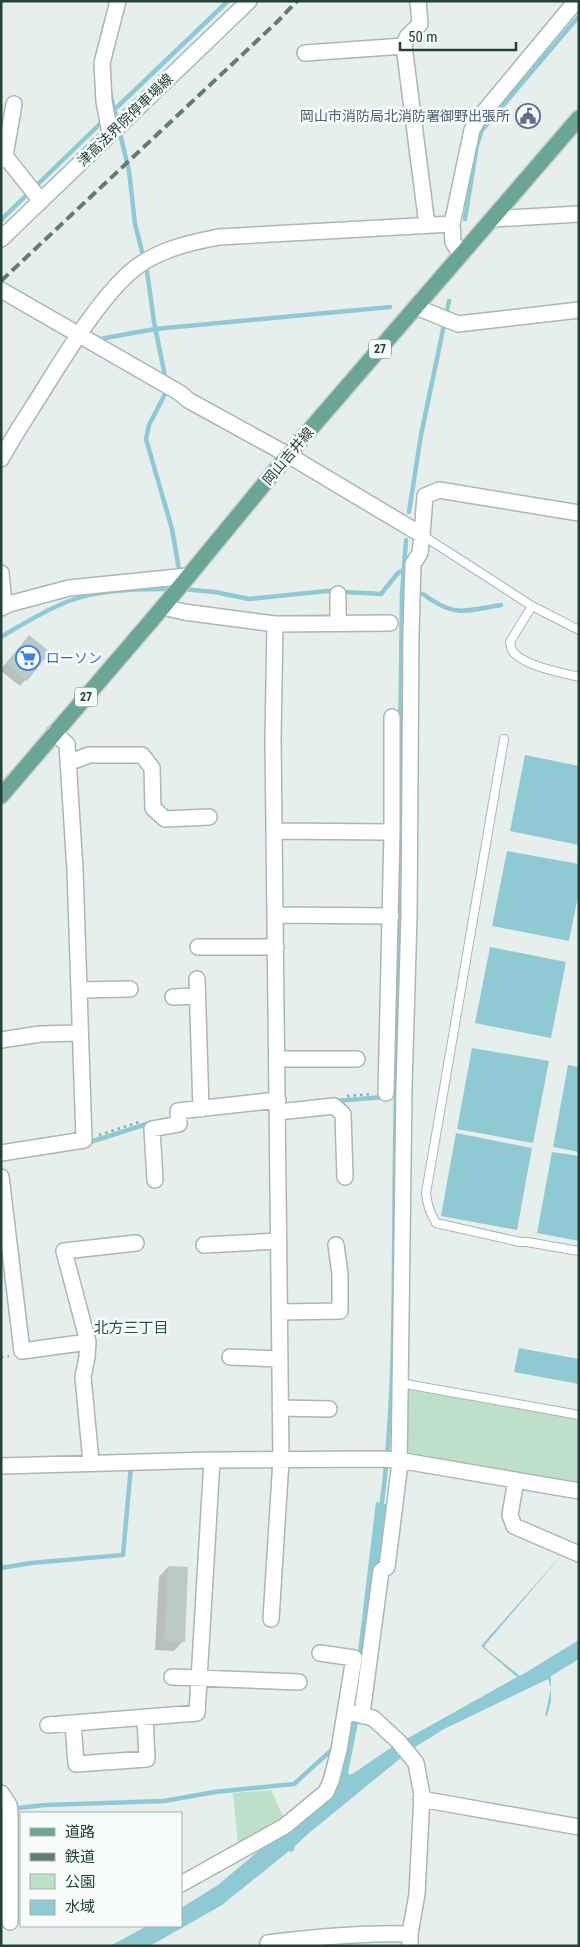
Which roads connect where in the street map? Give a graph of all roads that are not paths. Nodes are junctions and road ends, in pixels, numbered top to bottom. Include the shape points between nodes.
1 (118, 1) edge
2 (249, 1) edge
3 (418, 1) edge
4 (558, 1) edge
5 (576, 1) edge
6 (563, 16) junction
7 (404, 46) junction
8 (305, 53) dead end
9 (14, 104) dead end
10 (579, 118) edge
11 (112, 125) junction
12 (3, 158) edge
13 (35, 194) junction
14 (579, 214) edge
15 (493, 219) junction
16 (452, 224) junction
17 (427, 225) junction
18 (1, 239) edge
19 (461, 255) junction
20 (1, 290) edge
21 (416, 307) junction
22 (579, 310) edge
23 (79, 336) junction
24 (2, 455) edge
25 (288, 456) junction
26 (578, 509) edge
27 (422, 535) junction
28 (1, 573) edge
29 (183, 578) junction
30 (338, 594) dead end
31 (167, 602) junction
32 (532, 606) junction
33 (3, 607) edge
34 (338, 623) junction
35 (390, 623) dead end
36 (275, 624) junction
37 (579, 630) edge
38 (579, 677) edge
39 (392, 717) dead end
40 (54, 733) junction
41 (504, 739) dead end
42 (68, 763) junction
43 (1, 796) edge
44 (209, 818) dead end
45 (274, 831) junction
46 (392, 832) junction
47 (276, 915) junction
48 (391, 916) junction
49 (276, 947) junction
50 (198, 948) dead end
51 (197, 979) dead end
52 (130, 989) dead end
53 (79, 990) junction
54 (197, 996) junction
55 (173, 997) dead end
56 (80, 1033) junction
57 (1, 1040) edge
58 (396, 1053) junction
59 (277, 1059) junction
60 (357, 1059) dead end
61 (386, 1093) dead end
62 (278, 1106) junction
63 (201, 1108) junction
64 (1, 1153) edge
65 (1, 1177) edge
66 (345, 1177) dead end
67 (155, 1180) dead end
68 (279, 1241) junction
69 (136, 1244) dead end
70 (204, 1245) dead end
71 (336, 1245) dead end
72 (579, 1251) edge
73 (279, 1312) junction
74 (88, 1342) junction
75 (230, 1357) dead end
76 (280, 1359) junction
77 (400, 1383) junction
78 (280, 1408) junction
79 (330, 1409) dead end
80 (579, 1415) edge
81 (391, 1459) junction
82 (91, 1462) junction
83 (211, 1464) junction
84 (281, 1464) junction
85 (1, 1466) edge
86 (516, 1480) junction
87 (579, 1492) edge
88 (579, 1554) edge
89 (271, 1619) dead end
90 (320, 1653) dead end
91 (172, 1677) dead end
92 (199, 1677) junction
93 (299, 1682) dead end
94 (354, 1713) junction
95 (145, 1717) junction
96 (73, 1723) junction
97 (48, 1725) dead end
98 (421, 1799) junction
99 (7, 1803) edge
100 (579, 1827) edge
101 (182, 1883) edge
102 (11, 1923) edge
103 (410, 1940) edge
104 (268, 1946) edge

1 - 11 street via 102,63
2 - 11 street, 津高法界院停車場線
3 - 7 street via 420,24 407,37
4 - 6 street
5 - 6 street
6 - 16 street via 472,130
7 - 8 street
7 - 17 street
9 - 12 street
10 - 15 main road, 岡山吉井線 / 27
11 - 13 street, 津高法界院停車場線
12 - 13 street
13 - 18 street, 津高法界院停車場線
14 - 15 street
15 - 19 main road, 岡山吉井線 / 27
16 - 17 street
16 - 19 street via 453,242
17 - 23 street via 219,237 186,244 129,274 95,312
19 - 21 main road, 岡山吉井線 / 27
20 - 23 street
21 - 22 street via 458,324
21 - 25 main road, 岡山吉井線 / 27
23 - 24 street
23 - 25 street
25 - 27 street
25 - 29 main road, 岡山吉井線 / 27
26 - 27 street via 439,490 425,496
27 - 32 lane
27 - 58 street via 420,553 413,564 409,916
28 - 33 street
29 - 31 main road, 岡山吉井線 / 27
29 - 33 street via 69,588
30 - 34 street
31 - 36 street via 184,612
31 - 40 main road, 岡山吉井線 / 27
32 - 37 lane
32 - 38 lane via 510,642 512,652 533,663
34 - 35 street
34 - 36 street
36 - 45 street
39 - 46 street
40 - 42 street via 67,744
40 - 43 main road, 岡山吉井線 / 27
41 - 72 lane via 427,1202 436,1223 520,1242
42 - 44 street via 89,756 142,755 152,768 153,808 164,819
42 - 53 street
45 - 46 street
45 - 47 street
46 - 48 street
47 - 48 street
47 - 49 street
48 - 58 street
49 - 50 street
49 - 59 street
51 - 54 street
52 - 53 street
53 - 56 street
54 - 55 street
54 - 63 street
56 - 57 street via 40,1034
56 - 64 street via 84,1140
58 - 61 street
58 - 77 street
59 - 60 street
59 - 62 street
62 - 63 street
62 - 66 street via 334,1106 343,1114
62 - 68 street
63 - 67 street via 178,1111 179,1124 152,1129
65 - 74 street via 22,1351
68 - 70 street
68 - 73 street
69 - 74 street via 64,1251
71 - 73 street via 340,1311
73 - 76 street
74 - 82 street via 83,1377
75 - 76 street
76 - 78 street
77 - 80 lane
77 - 81 street
78 - 79 street
78 - 84 street
81 - 84 street
81 - 86 street
81 - 94 street via 399,1471 387,1567 381,1571
82 - 83 street
82 - 85 street
83 - 84 street
83 - 92 street
84 - 89 street
86 - 87 street
86 - 88 street via 510,1515 514,1526
90 - 94 street via 354,1658 348,1703
91 - 92 street
92 - 93 street
92 - 95 street via 197,1714
94 - 98 street via 373,1718 409,1753 416,1763
94 - 101 street via 326,1792 285,1826
95 - 96 street
95 - 96 street via 147,1759 76,1764
96 - 97 street
98 - 100 street
98 - 103 street via 417,1894
99 - 102 street
103 - 104 street via 374,1933 268,1943

